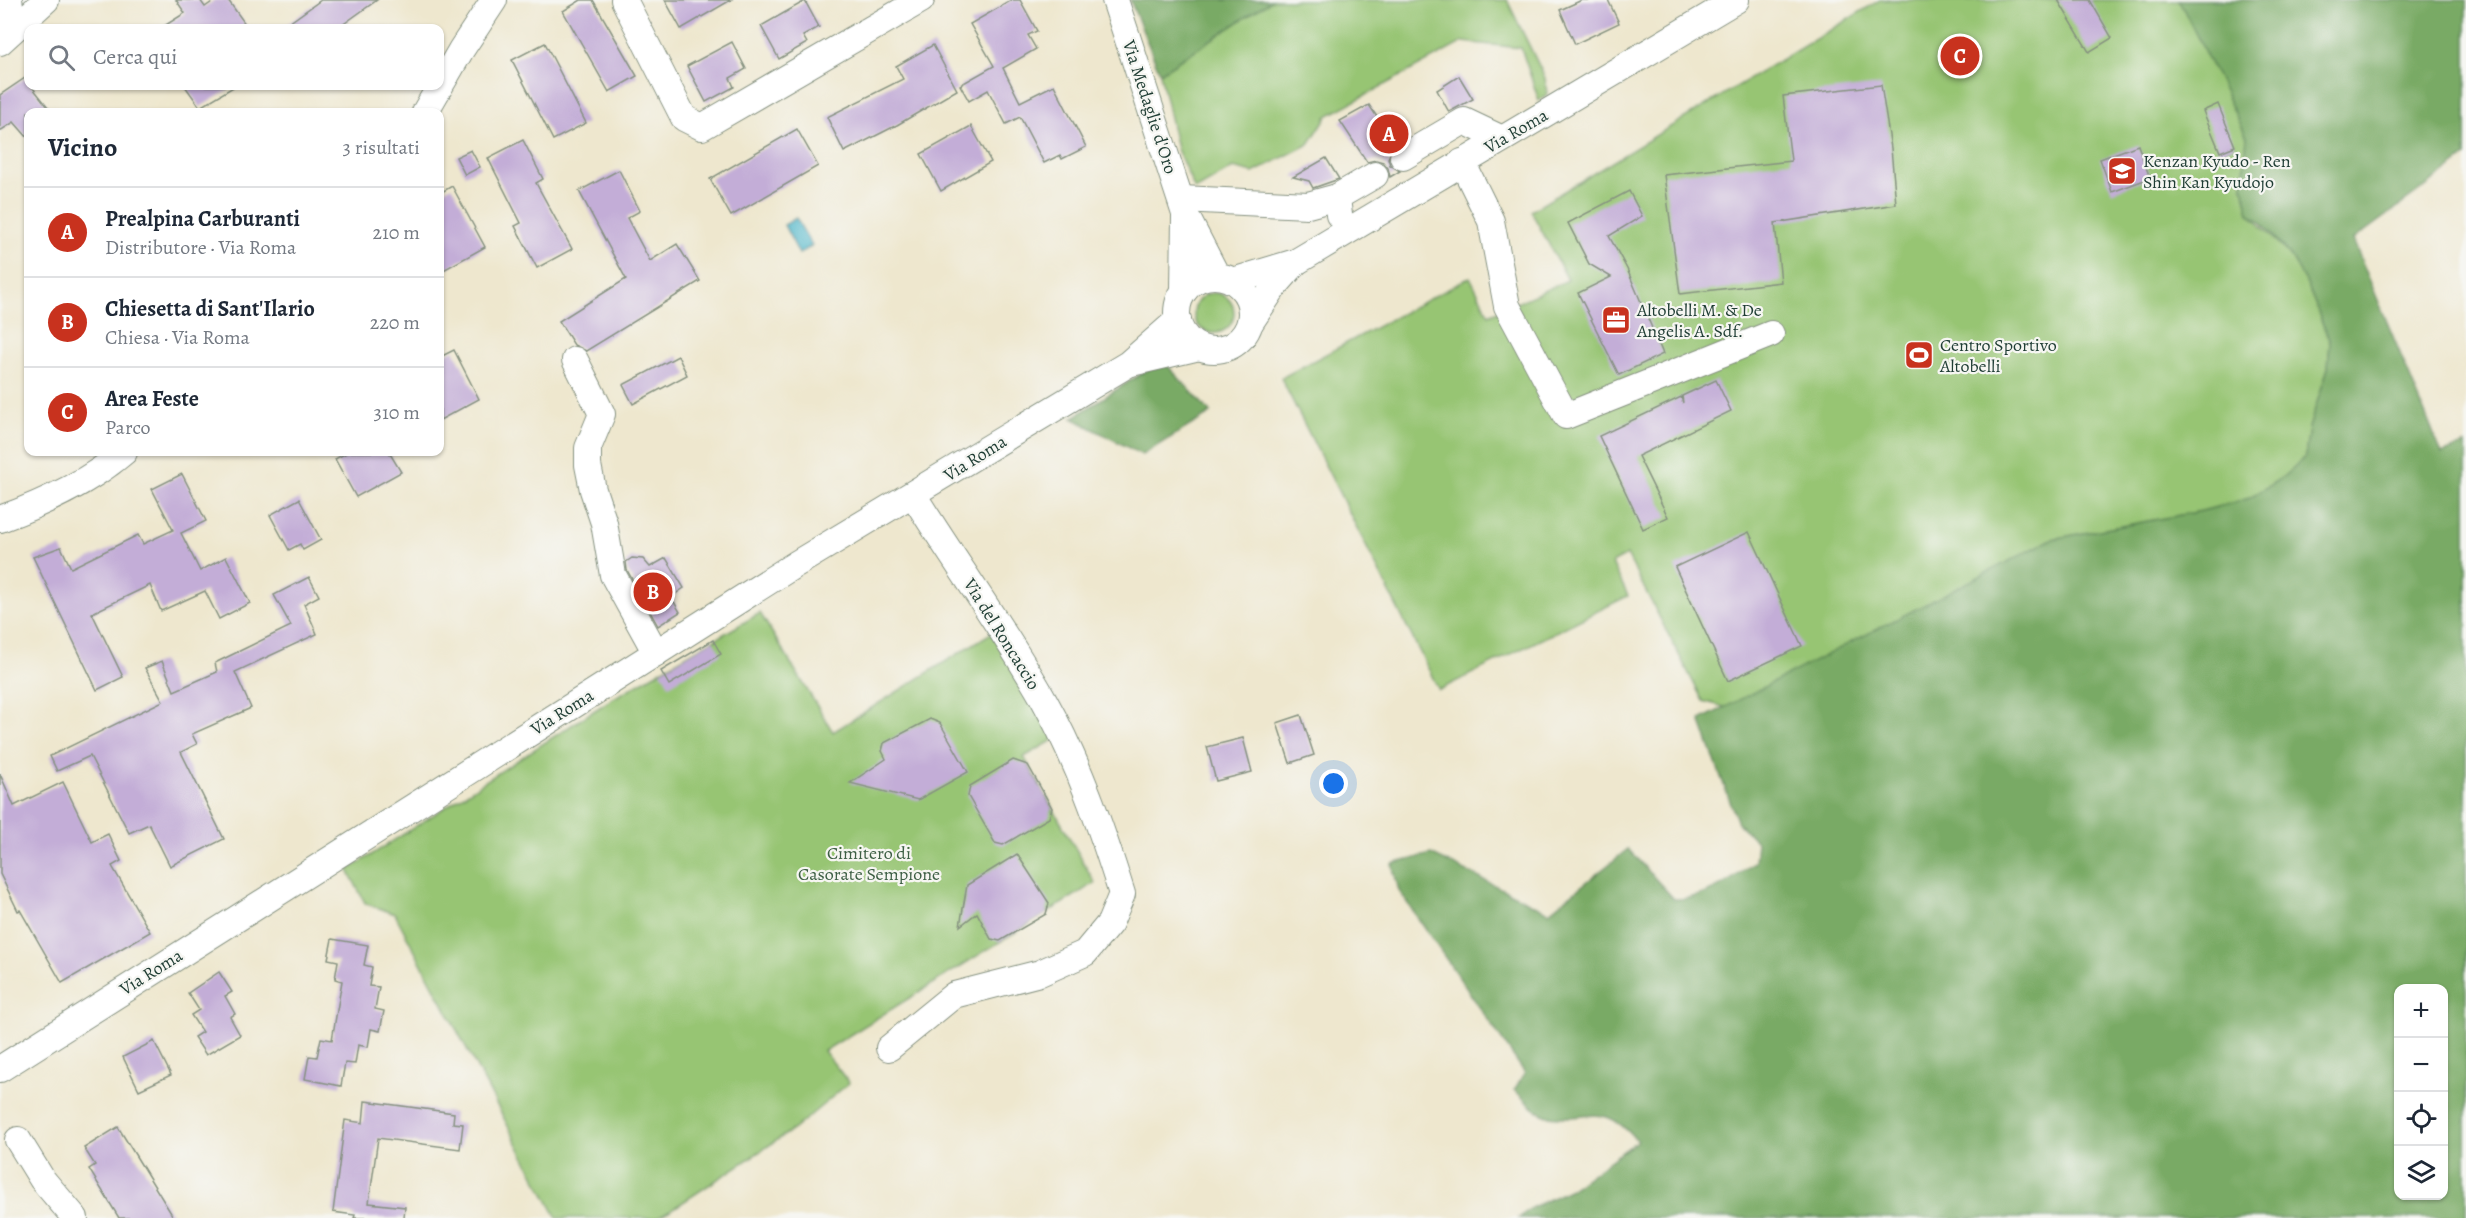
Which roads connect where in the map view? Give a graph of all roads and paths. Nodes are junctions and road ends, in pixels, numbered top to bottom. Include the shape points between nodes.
1 (9, 0) edge
2 (46, 0) edge
3 (494, 0) edge
4 (624, 0) edge
5 (921, 0) edge
6 (1115, 0) edge
7 (1736, 0) edge
8 (7, 35) edge
9 (444, 79) edge
10 (438, 90) edge
11 (427, 108) edge
12 (1502, 139) junction
13 (1403, 157) dead end
14 (1462, 162) junction
15 (1375, 175) dead end
16 (1337, 197) junction
17 (1183, 206) junction
18 (1342, 233) junction
19 (1296, 262) junction
20 (1225, 278) junction
21 (1184, 291) junction
22 (1178, 320) junction
23 (1250, 323) junction
24 (1771, 334) dead end
25 (1199, 347) junction
26 (575, 360) dead end
27 (1128, 364) junction
28 (119, 456) edge
29 (914, 496) junction
30 (0, 519) edge
31 (656, 653) junction
32 (889, 1048) dead end
33 (0, 1069) edge
34 (18, 1140) dead end
35 (75, 1218) edge

1 - 8 street
2 - 8 street
3 - 9 street
4 - 5 street via 684,118 702,127
6 - 17 street, Via Medaglie d'Oro
7 - 12 street, Via Roma
10 - 11 street
12 - 13 street via 1464,121
12 - 14 street, Via Roma
14 - 18 street, Via Roma
14 - 24 street via 1491,221 1507,306 1566,416
15 - 16 street
16 - 17 street via 1308,205
16 - 18 street
17 - 20 street, Via Medaglie d'Oro
17 - 21 street, Via Medaglie d'Oro
18 - 19 street, Via Roma
19 - 20 street, Via Roma
19 - 23 street, Via Roma
20 - 21 street, Via Roma via 1204,277
20 - 23 street via 1248,299
21 - 22 street via 1178,305
22 - 25 street via 1182,331
22 - 27 street, Via Roma
23 - 25 street, Via Roma via 1235,344 1211,350
25 - 27 street, Via Roma
26 - 31 street via 602,414 588,448 588,465 613,575
27 - 29 street, Via Roma
28 - 30 street via 41,504
29 - 31 street, Via Roma via 796,564
29 - 32 street, Via del Roncaccio via 1045,702 1089,796 1122,894 1110,923 1085,953 1040,973 954,995
31 - 33 street, Via Roma
34 - 35 street via 42,1179

